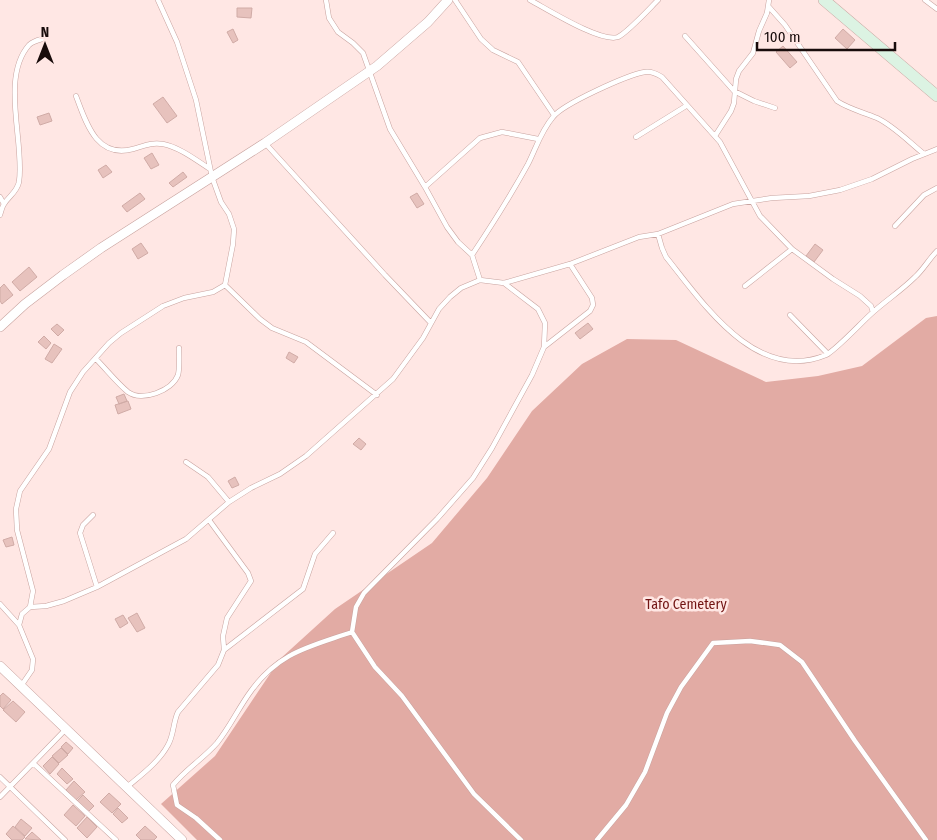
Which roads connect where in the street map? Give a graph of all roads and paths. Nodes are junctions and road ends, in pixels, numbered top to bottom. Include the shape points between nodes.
1 (158, 0) edge
2 (326, 0) edge
3 (448, 0) edge
4 (455, 0) edge
5 (530, 0) edge
6 (658, 0) edge
7 (769, 0) edge
8 (824, 0) edge
9 (925, 0) edge
10 (769, 7) junction
11 (937, 9) edge
12 (685, 36) dead end
13 (42, 39) dead end
14 (370, 71) junction
15 (734, 91) junction
16 (76, 96) dead end
17 (937, 96) edge
18 (686, 106) junction
19 (775, 108) dead end
20 (554, 115) junction
21 (715, 136) junction
22 (636, 137) dead end
23 (538, 139) junction
24 (265, 143) junction
25 (937, 149) edge
26 (924, 154) junction
27 (211, 173) junction
28 (425, 187) junction
29 (937, 188) edge
30 (0, 197) edge
31 (751, 201) junction
32 (4, 204) junction
33 (0, 215) edge
34 (895, 226) dead end
35 (658, 234) junction
36 (792, 249) junction
37 (937, 251) edge
38 (472, 254) junction
39 (570, 264) junction
40 (480, 280) junction
41 (504, 283) junction
42 (225, 286) junction
43 (745, 286) dead end
44 (873, 312) junction
45 (790, 316) dead end
46 (431, 323) junction
47 (0, 326) edge
48 (544, 347) junction
49 (179, 348) dead end
50 (828, 354) junction
51 (96, 359) junction
52 (377, 395) junction
53 (186, 462) dead end
54 (229, 502) junction
55 (93, 515) dead end
56 (209, 520) junction
57 (333, 533) dead end
58 (96, 587) junction
59 (0, 604) edge
60 (30, 607) junction
61 (19, 625) junction
62 (352, 632) junction
63 (224, 650) junction
64 (0, 666) edge
65 (22, 686) junction
66 (66, 729) junction
67 (33, 763) junction
68 (0, 777) edge
69 (10, 786) junction
70 (127, 787) junction
71 (0, 797) edge
72 (65, 840) edge
73 (116, 840) edge
74 (182, 840) edge
75 (220, 840) edge
76 (521, 840) edge
77 (597, 840) edge
78 (926, 840) edge

1 - 27 lane via 177,42 196,100
2 - 14 lane via 329,18 338,32 364,53
3 - 14 street via 428,22
4 - 20 lane via 481,39 493,50 518,62
5 - 6 lane via 606,38 618,37
7 - 10 lane
8 - 17 street
9 - 11 lane
10 - 15 lane via 753,53 739,71
10 - 26 lane via 837,101 888,125
12 - 15 lane
13 - 32 lane via 29,44 19,60 14,106 20,164 18,184
14 - 24 street
14 - 28 lane via 390,129
15 - 19 lane
15 - 21 lane via 731,111
16 - 27 lane via 92,135 106,146 133,150 153,143 164,144
18 - 20 lane via 662,77 645,72 617,82
18 - 21 lane
18 - 22 lane
20 - 23 lane
21 - 31 lane
23 - 28 lane via 502,132 480,138
23 - 38 lane via 514,189
24 - 27 street
24 - 46 lane
25 - 26 lane
26 - 31 lane via 840,190
27 - 42 lane via 234,229
27 - 47 street via 63,275
28 - 38 lane via 447,227
29 - 34 lane via 924,195
30 - 32 lane
31 - 35 lane via 733,204
31 - 36 lane via 760,216
32 - 33 lane
35 - 39 lane via 639,237
35 - 50 lane via 666,257 693,291 722,324 750,346 780,359 804,361
36 - 43 lane
36 - 44 lane via 860,296
37 - 44 lane via 916,276
38 - 40 lane
39 - 41 lane
39 - 48 lane via 592,298 593,305 590,311
40 - 41 lane
40 - 46 lane via 450,296
41 - 48 lane via 538,309 545,323
42 - 51 lane via 163,306 121,333
42 - 52 lane via 266,324 306,342
44 - 50 lane
45 - 50 lane
46 - 52 lane via 394,379
48 - 62 lane via 511,415 473,478 364,593 356,607
49 - 51 lane via 177,376 172,384 150,395 138,396 129,392
51 - 60 lane via 70,392 49,449 20,491 16,509 17,530 32,591
52 - 54 lane via 306,456
53 - 54 lane via 208,478
54 - 56 lane
55 - 58 lane via 80,533
56 - 58 lane via 186,539
56 - 63 lane via 251,581 227,618
57 - 63 lane via 315,554 303,589
58 - 60 lane via 64,601
59 - 61 lane
60 - 61 lane via 22,614
61 - 65 lane via 32,659 32,670
62 - 75 lane via 297,651 269,669 218,742 173,786 177,806
62 - 76 lane via 375,667 402,696 474,794
63 - 70 lane via 218,665 178,712 169,744
64 - 65 street
65 - 66 street
66 - 67 lane
66 - 70 street
67 - 69 lane
67 - 73 lane
68 - 69 lane
69 - 71 lane
69 - 72 lane
70 - 74 street
77 - 78 lane via 631,797 645,772 667,713 681,687 713,643 750,641 780,644 802,662

